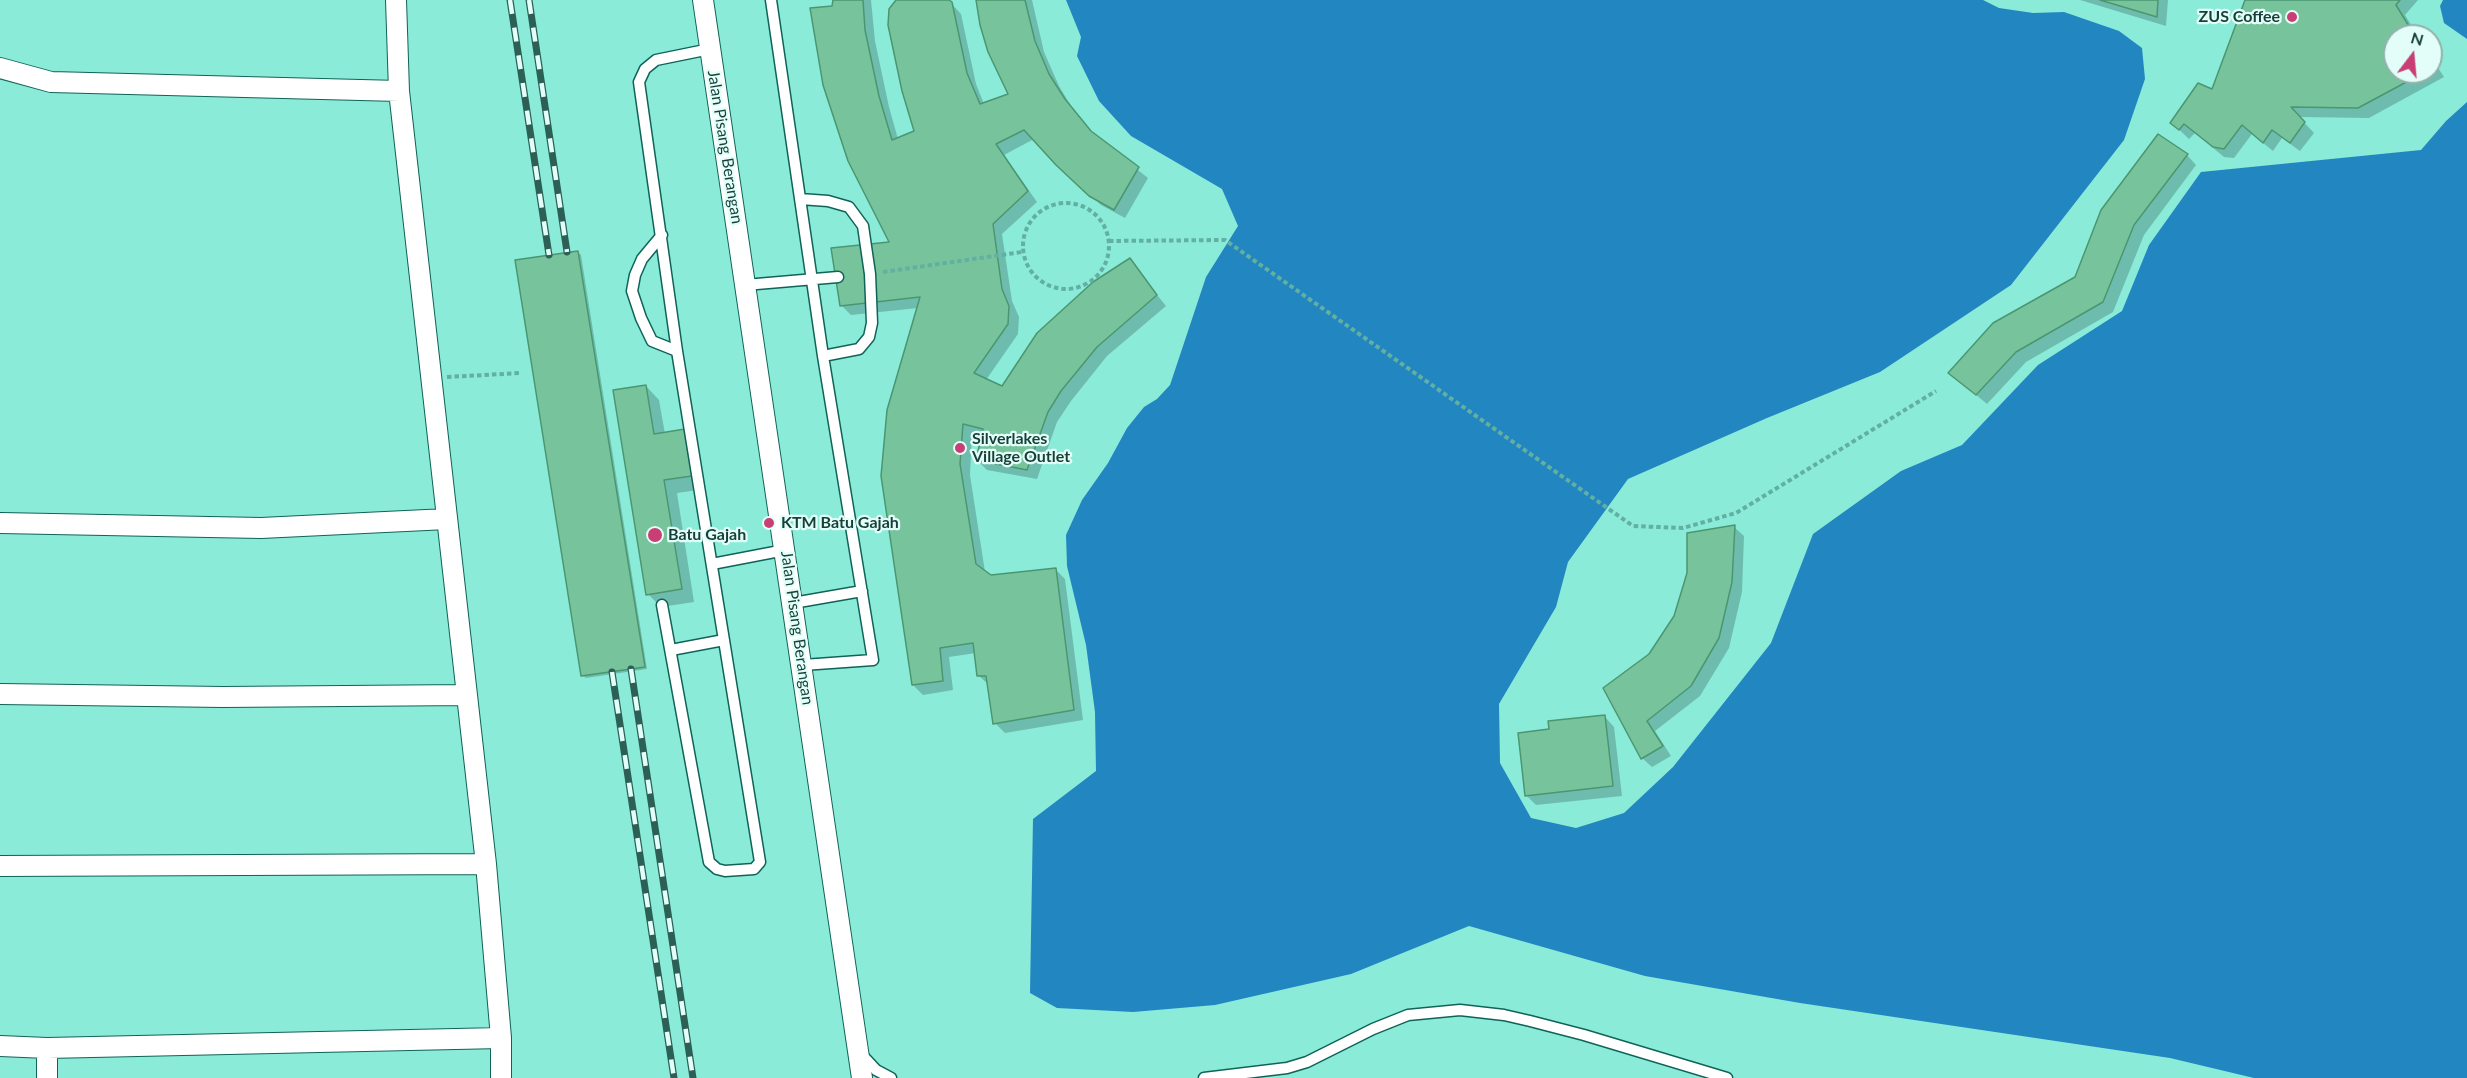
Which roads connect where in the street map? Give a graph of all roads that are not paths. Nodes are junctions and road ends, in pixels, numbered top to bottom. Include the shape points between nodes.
1 (396, 0) edge
2 (703, 0) edge
3 (771, 0) edge
4 (710, 49) junction
5 (0, 68) edge
6 (399, 91) junction
7 (800, 199) junction
8 (662, 235) junction
9 (838, 277) dead end
10 (812, 279) junction
11 (745, 285) junction
12 (677, 351) junction
13 (823, 356) junction
14 (447, 519) junction
15 (0, 523) edge
16 (785, 550) junction
17 (712, 564) junction
18 (862, 591) junction
19 (793, 603) junction
20 (662, 605) dead end
21 (724, 640) junction
22 (670, 650) junction
23 (802, 665) junction
24 (0, 694) edge
25 (467, 694) junction
26 (486, 864) junction
27 (0, 866) edge
28 (501, 1038) junction
29 (0, 1046) edge
30 (857, 1047) junction
31 (47, 1048) junction
32 (47, 1078) edge
33 (501, 1078) edge
34 (862, 1078) edge
35 (891, 1078) edge
36 (1204, 1078) edge
37 (1726, 1078) edge

1 - 6 street
2 - 4 street, Jalan Pisang Berangan
3 - 7 lane
4 - 8 lane via 656,60 645,69 639,82
4 - 11 street, Jalan Pisang Berangan
5 - 6 street via 51,82
6 - 14 street
7 - 10 lane
7 - 13 lane via 849,207 863,226 870,274 869,337 859,349
8 - 12 lane
8 - 12 lane via 642,259 632,291 652,342
9 - 10 lane
10 - 11 lane
10 - 13 lane
11 - 16 street, Jalan Pisang Berangan
12 - 17 lane
13 - 18 lane
14 - 15 street via 261,528
14 - 25 street
16 - 17 lane
16 - 19 street, Jalan Pisang Berangan
17 - 21 lane
18 - 19 lane
18 - 23 lane via 873,660
19 - 23 street, Jalan Pisang Berangan
20 - 22 lane
21 - 22 lane
21 - 22 lane via 760,862 754,869 725,871 709,862
23 - 30 street, Jalan Pisang Berangan
24 - 25 street
25 - 26 street
26 - 27 street
26 - 28 street
28 - 31 street
28 - 33 street
29 - 31 street
30 - 34 street, Jalan Pisang Berangan
30 - 35 lane via 869,1064
31 - 32 street
36 - 37 lane via 1287,1068 1408,1015 1460,1010 1540,1024

